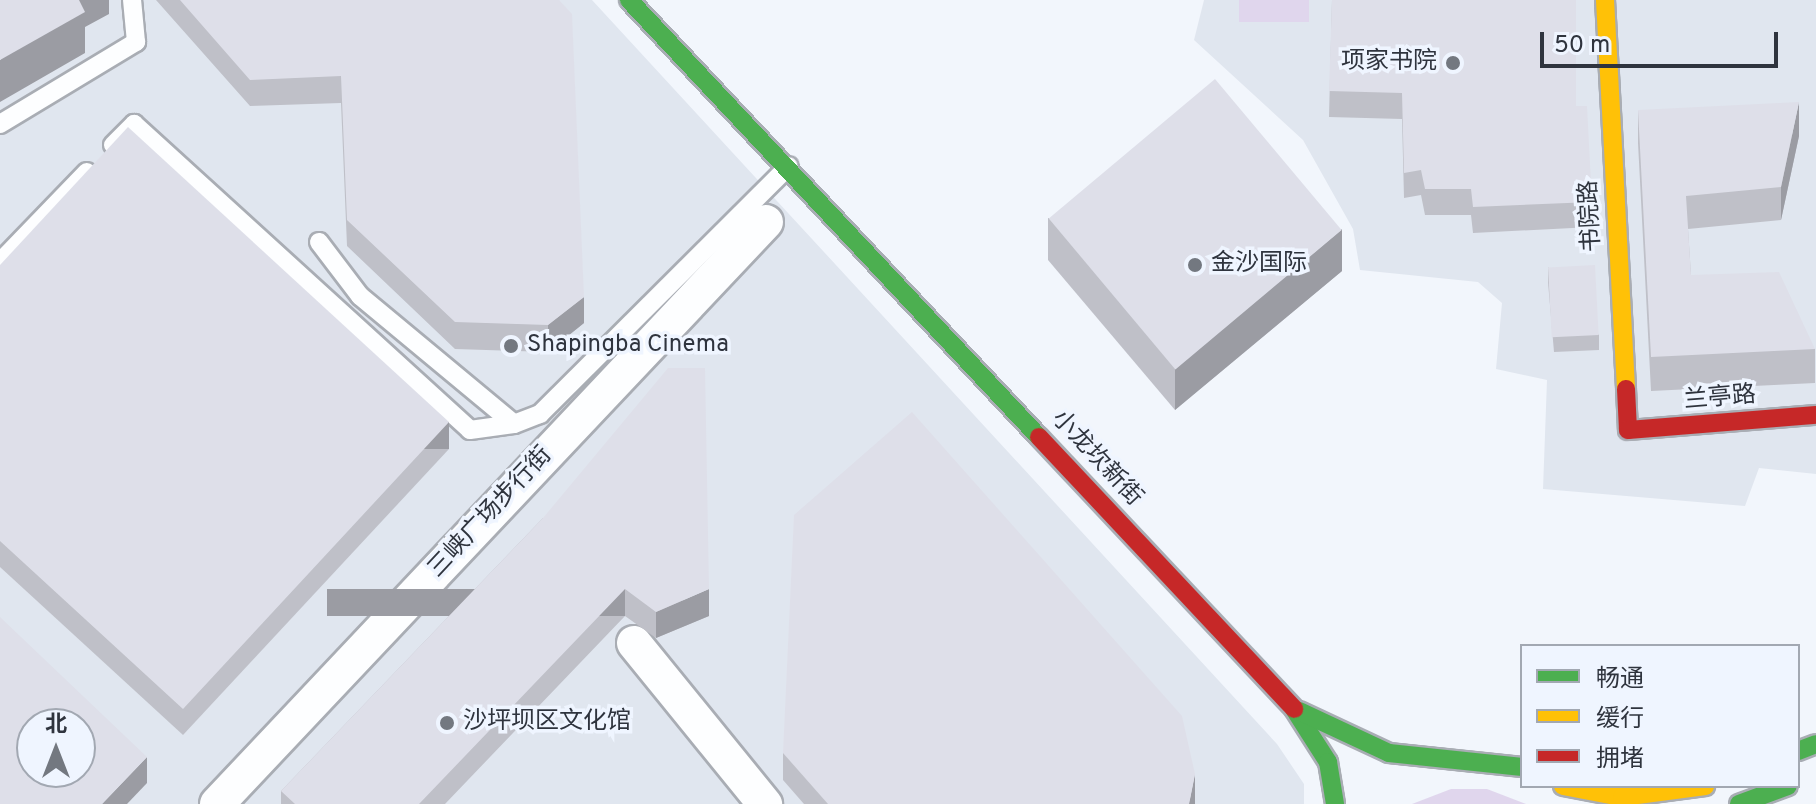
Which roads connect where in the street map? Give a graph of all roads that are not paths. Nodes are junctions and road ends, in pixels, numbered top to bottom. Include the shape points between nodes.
1 (132, 0) edge
2 (629, 0) edge
3 (1605, 0) edge
4 (671, 12) dead end
5 (0, 124) edge
6 (791, 164) junction
7 (766, 222) dead end
8 (319, 242) dead end
9 (0, 262) edge
10 (1816, 415) edge
11 (514, 424) junction
12 (1628, 430) joint
13 (634, 643) dead end
14 (1294, 709) junction
15 (1520, 767) edge
16 (1563, 788) edge
17 (1572, 788) edge
18 (1690, 788) edge
19 (1783, 788) edge
20 (222, 802) edge
21 (765, 804) edge
22 (1335, 804) edge
23 (1579, 804) edge
24 (1739, 804) edge

1 - 5 lane via 136,42
2 - 6 main road, 小龙坎新街
3 - 12 main road, 书院路
4 - 6 main road, 小龙坎新街
6 - 11 lane via 540,414
6 - 14 main road, 小龙坎新街
7 - 20 street, 三峡广场步行街
8 - 11 lane via 360,296
9 - 11 lane via 134,124 470,430
10 - 12 main road, 兰亭路
13 - 21 street
14 - 15 main road via 1389,753
14 - 22 main road, 小龙坎新街 via 1328,762
16 - 23 main road
17 - 18 main road via 1622,797
19 - 24 main road

